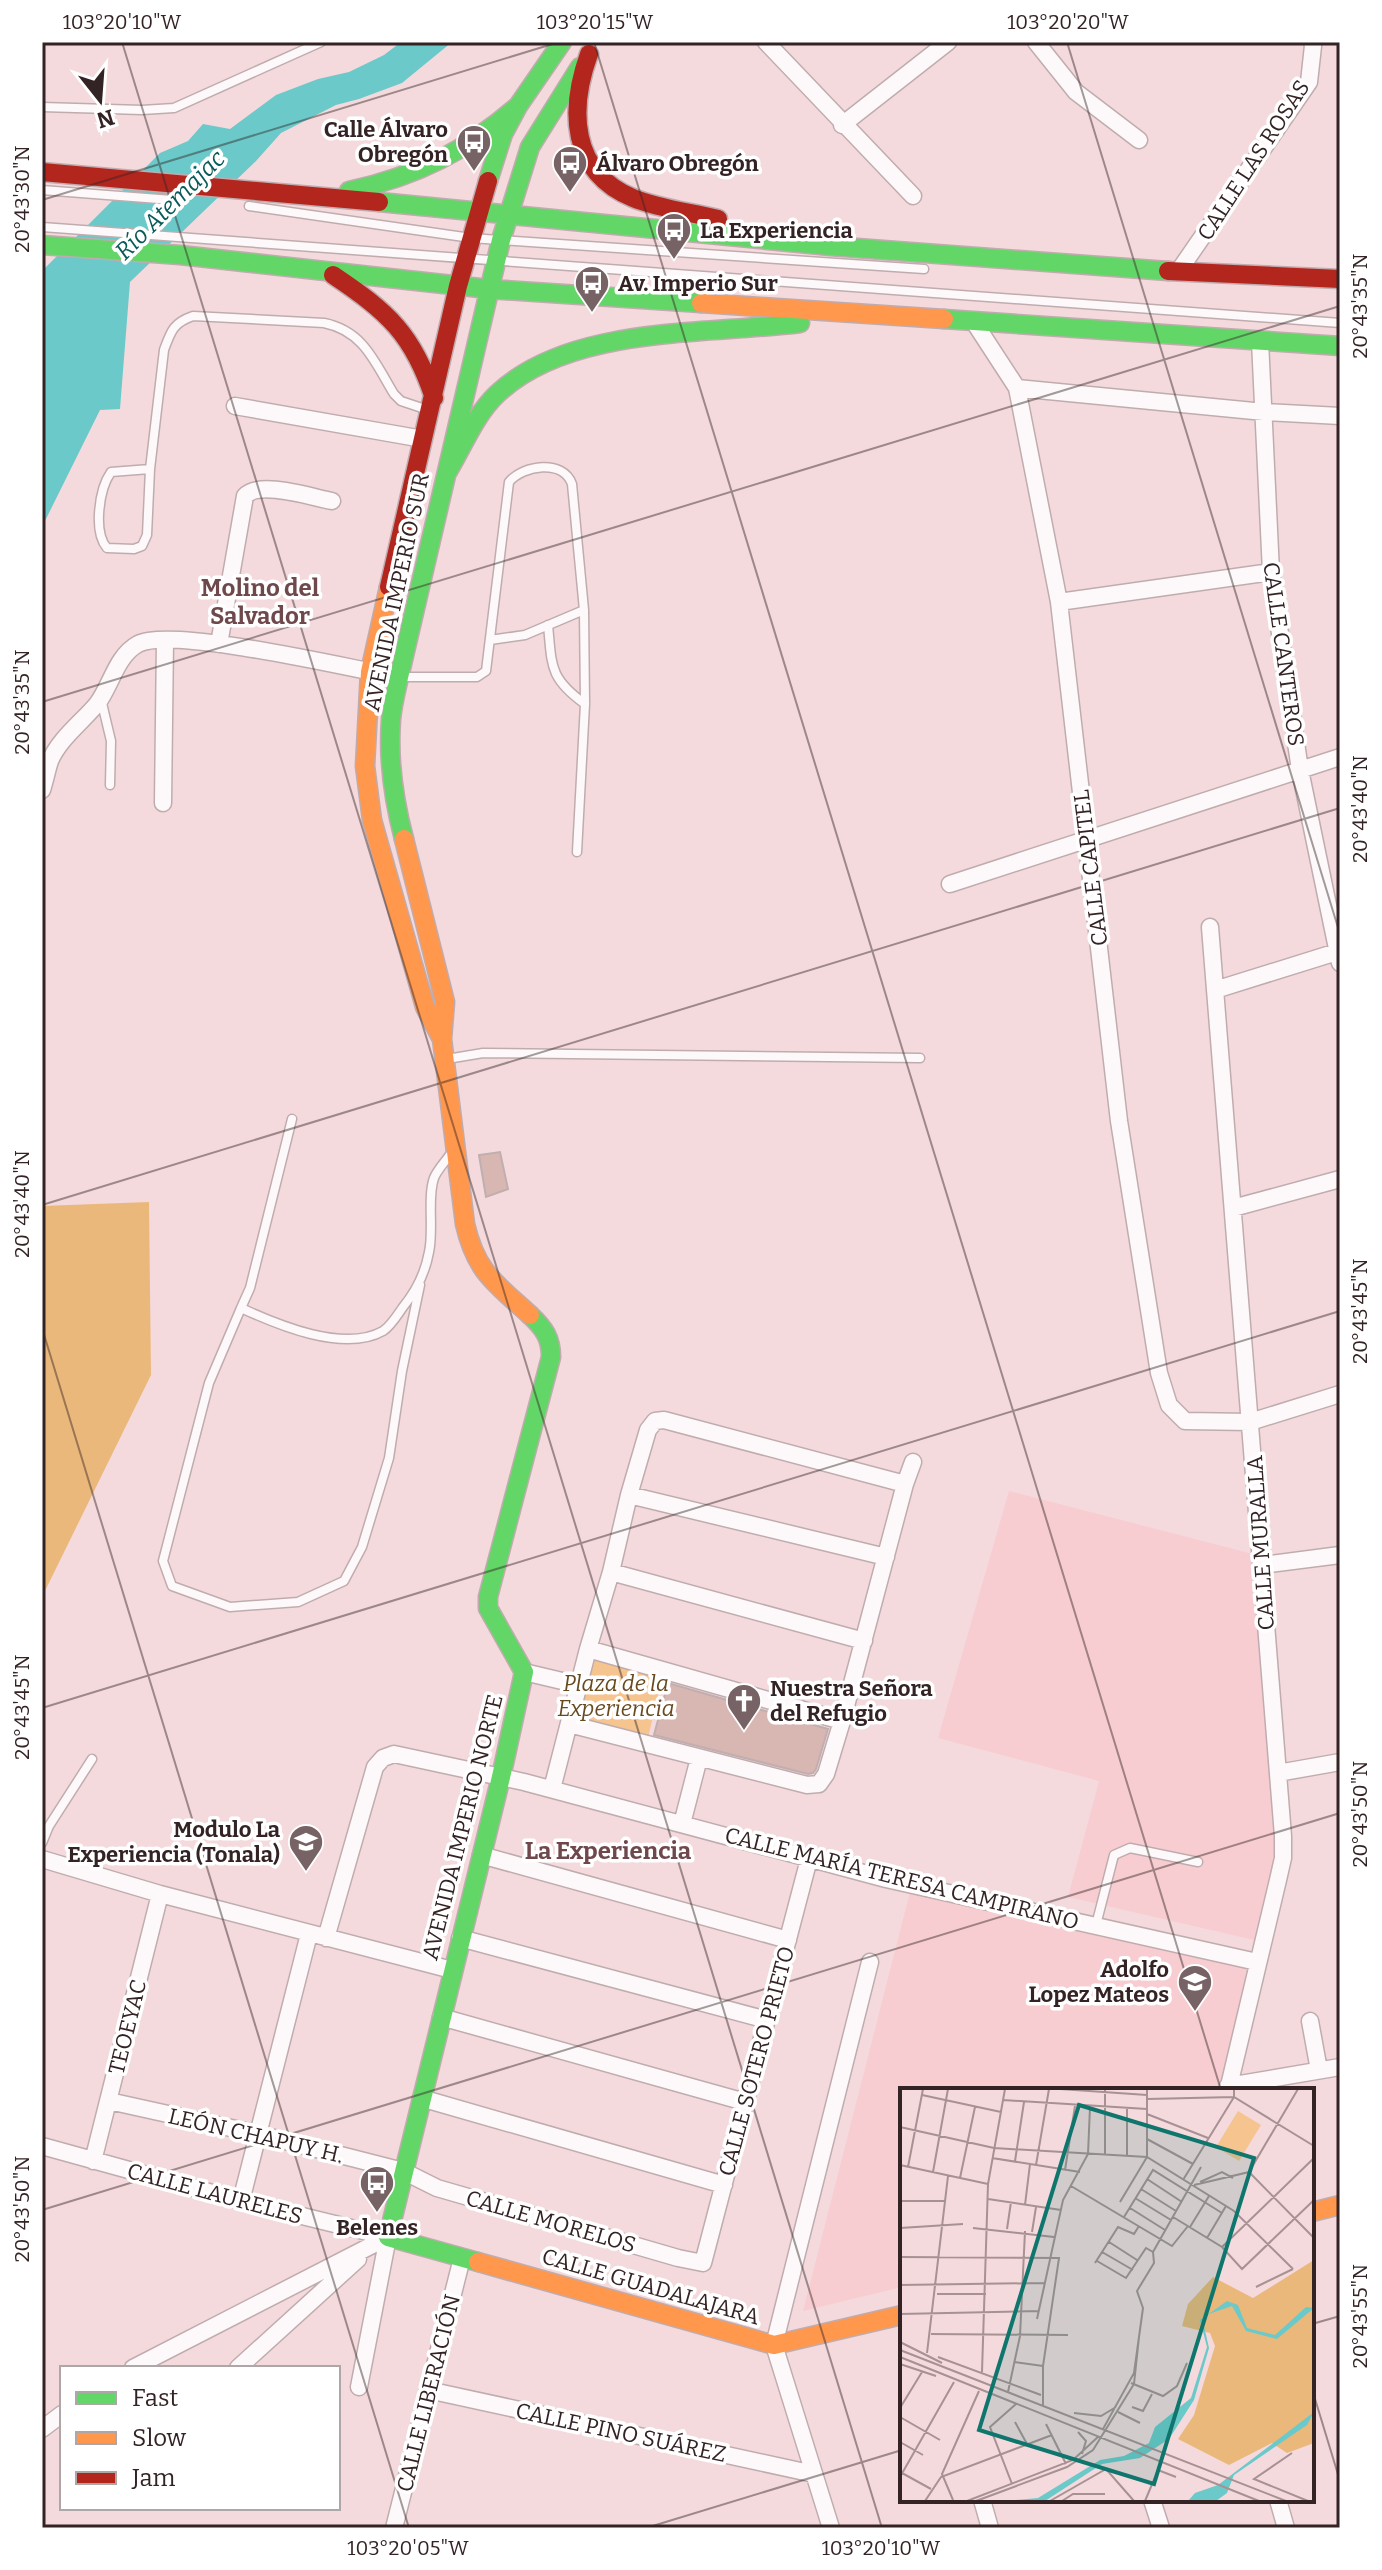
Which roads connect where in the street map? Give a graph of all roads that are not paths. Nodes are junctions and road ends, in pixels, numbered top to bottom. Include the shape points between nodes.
1 (321, 42) edge
2 (562, 42) edge
3 (766, 42) edge
4 (948, 42) edge
5 (1036, 42) edge
6 (1317, 43) edge
7 (593, 48) edge
8 (518, 106) junction
9 (42, 107) edge
10 (842, 125) junction
11 (1139, 140) dead end
12 (42, 172) edge
13 (42, 190) edge
14 (913, 196) dead end
15 (242, 197) junction
16 (313, 197) junction
17 (176, 200) dead end
18 (478, 211) junction
19 (510, 214) junction
20 (471, 238) junction
21 (43, 239) edge
22 (501, 240) junction
23 (830, 246) junction
24 (466, 258) junction
25 (496, 261) junction
26 (930, 269) dead end
27 (327, 271) junction
28 (1178, 272) junction
29 (1340, 279) edge
30 (458, 286) junction
31 (489, 289) junction
32 (851, 312) junction
33 (973, 321) junction
34 (1340, 323) edge
35 (1260, 341) junction
36 (1340, 346) edge
37 (1017, 388) junction
38 (432, 404) junction
39 (235, 406) dead end
40 (1264, 412) junction
41 (1340, 416) edge
42 (423, 439) junction
43 (150, 469) junction
44 (448, 471) junction
45 (332, 501) dead end
46 (1271, 572) junction
47 (1059, 602) junction
48 (584, 610) junction
49 (548, 625) junction
50 (165, 640) junction
51 (490, 640) junction
52 (219, 644) junction
53 (370, 672) junction
54 (399, 677) junction
55 (101, 699) junction
56 (585, 704) junction
57 (1340, 757) edge
58 (1300, 770) junction
59 (110, 785) dead end
60 (42, 790) edge
61 (163, 803) dead end
62 (1087, 840) junction
63 (577, 852) dead end
64 (950, 884) dead end
65 (1210, 927) dead end
66 (1339, 955) edge
67 (1215, 990) junction
68 (442, 1039) junction
69 (920, 1058) dead end
70 (446, 1059) junction
71 (292, 1119) dead end
72 (454, 1149) junction
73 (1340, 1179) edge
74 (1233, 1208) junction
75 (420, 1285) junction
76 (241, 1308) junction
77 (1340, 1394) edge
78 (1250, 1422) junction
79 (913, 1462) dead end
80 (905, 1484) junction
81 (629, 1495) junction
82 (1340, 1555) edge
83 (886, 1557) junction
84 (1262, 1565) junction
85 (611, 1572) junction
86 (864, 1641) junction
87 (588, 1649) junction
88 (524, 1672) junction
89 (579, 1685) junction
90 (842, 1721) junction
91 (569, 1724) junction
92 (699, 1758) junction
93 (92, 1759) dead end
94 (1340, 1762) edge
95 (1278, 1773) junction
96 (501, 1777) junction
97 (552, 1789) junction
98 (682, 1824) junction
99 (42, 1843) edge
100 (481, 1855) junction
101 (42, 1859) edge
102 (809, 1859) junction
103 (1198, 1862) dead end
104 (160, 1894) junction
105 (1096, 1926) junction
106 (309, 1934) junction
107 (326, 1938) junction
108 (460, 1938) junction
109 (788, 1940) junction
110 (870, 1962) dead end
111 (1257, 1962) junction
112 (452, 1970) junction
113 (441, 2017) junction
114 (767, 2020) junction
115 (1310, 2021) dead end
116 (1319, 2070) junction
117 (1339, 2071) edge
118 (1228, 2088) edge
119 (421, 2098) junction
120 (109, 2101) junction
121 (745, 2102) junction
122 (258, 2134) junction
123 (42, 2146) edge
124 (93, 2161) junction
125 (403, 2171) junction
126 (724, 2185) junction
127 (241, 2201) junction
128 (1340, 2205) edge
129 (1314, 2212) edge
130 (381, 2240) junction
131 (462, 2258) junction
132 (703, 2263) joint
133 (900, 2315) edge
134 (774, 2345) junction
135 (137, 2366) edge
136 (240, 2366) edge
137 (359, 2387) dead end
138 (428, 2390) junction
139 (60, 2416) edge
140 (42, 2429) edge
141 (814, 2474) junction
142 (983, 2502) edge
143 (1153, 2502) edge
144 (1279, 2502) edge
145 (394, 2528) edge
146 (831, 2528) edge
147 (990, 2528) edge
148 (1161, 2528) edge
149 (1286, 2528) edge

1 - 9 lane via 174,108
2 - 8 main road
3 - 10 street
4 - 10 street
5 - 11 street via 1076,92
6 - 28 street, CALLE LAS ROSAS via 1309,82
7 - 19 main road via 530,147
7 - 23 main road via 577,91 578,132 586,157 601,178 632,197
8 - 16 main road via 478,139 432,165 380,184
8 - 18 main road via 503,134
10 - 14 street
12 - 15 main road
13 - 17 lane
15 - 16 main road
15 - 20 lane
16 - 18 main road
18 - 19 main road
18 - 20 main road
19 - 22 main road
19 - 23 main road
20 - 22 lane
20 - 24 main road
21 - 24 lane via 63,229
21 - 27 main road
22 - 25 main road
22 - 26 lane
23 - 28 main road
24 - 25 lane
24 - 30 main road
25 - 31 main road
25 - 34 lane
27 - 30 main road
27 - 38 main road via 399,325 421,359
28 - 29 main road
30 - 31 main road
30 - 38 main road, AVENIDA IMPERIO SUR
31 - 32 main road
31 - 44 main road, AVENIDA IMPERIO SUR
32 - 33 main road
32 - 44 main road via 785,326 619,342 545,363 495,396
33 - 35 main road
33 - 37 street, CALLE CAPITEL
35 - 36 main road
35 - 40 street, CALLE CANTEROS
37 - 40 street
37 - 47 street, CALLE CAPITEL
38 - 42 main road, AVENIDA IMPERIO SUR
38 - 43 lane via 401,401 362,343 339,326 193,316 179,321 164,350
39 - 42 street
40 - 41 street
40 - 46 street, CALLE CANTEROS
42 - 53 main road, AVENIDA IMPERIO SUR
43 - 43 lane via 142,546 107,548 98,528 105,480 111,472
44 - 54 main road, AVENIDA IMPERIO SUR
45 - 52 street via 263,488 245,496
46 - 47 street
46 - 58 street, CALLE CANTEROS
47 - 62 street, CALLE CAPITEL
48 - 49 lane
48 - 51 lane via 572,484 556,469 527,469 514,476 507,490
48 - 56 lane
49 - 51 lane
49 - 56 lane via 553,670 565,690
50 - 52 street
50 - 55 street via 132,649
50 - 61 street
51 - 54 lane via 487,668 480,676
52 - 53 street
53 - 54 street
53 - 68 main road, AVENIDA IMPERIO SUR via 365,766 372,820 425,1007
54 - 68 main road, AVENIDA IMPERIO SUR via 391,719 396,809 445,1002
55 - 59 lane via 111,741
55 - 60 street via 51,759
56 - 63 lane
57 - 58 street
58 - 62 street
58 - 66 street, CALLE CANTEROS
62 - 64 street
62 - 78 street, CALLE CAPITEL via 1119,1121 1159,1373 1169,1405 1185,1421
65 - 67 street, CALLE MURALLA
66 - 67 street
67 - 74 street, CALLE MURALLA
68 - 70 main road, AVENIDA IMPERIO NORTE
69 - 70 lane via 483,1053
70 - 72 main road, AVENIDA IMPERIO NORTE
71 - 76 lane
72 - 75 lane via 434,1177 430,1251
72 - 88 main road, AVENIDA IMPERIO NORTE via 476,1260 551,1341 488,1597 488,1608
73 - 74 street
74 - 78 street, CALLE MURALLA
75 - 76 lane via 384,1330 356,1339 328,1338 276,1324
75 - 76 lane via 389,1458 362,1547 344,1581 298,1602 230,1607 172,1586 163,1561 209,1383
77 - 78 street
78 - 84 street, CALLE MURALLA
79 - 80 street
80 - 81 street via 664,1420 648,1430
80 - 83 street
81 - 83 street
81 - 85 street
82 - 84 street
83 - 86 street
84 - 95 street, CALLE MURALLA
85 - 86 street
85 - 87 street
86 - 90 street
87 - 89 street
87 - 90 street
88 - 89 street
88 - 96 main road, AVENIDA IMPERIO NORTE
89 - 91 street
90 - 92 street via 819,1784
91 - 92 street
91 - 97 street
92 - 98 street
93 - 99 lane
94 - 95 street
95 - 111 street, CALLE MURALLA via 1283,1858
96 - 97 street, CALLE MARÍA TERESA CAMPIRANO
96 - 100 main road, AVENIDA IMPERIO NORTE
96 - 107 street, CALLE MARÍA TERESA CAMPIRANO via 394,1754 383,1758 375,1767
97 - 98 street, CALLE MARÍA TERESA CAMPIRANO
98 - 102 street, CALLE MARÍA TERESA CAMPIRANO
100 - 108 main road, AVENIDA IMPERIO NORTE
100 - 109 street
101 - 104 street
102 - 105 street, CALLE MARÍA TERESA CAMPIRANO
102 - 109 street, CALLE SOTERO PRIETO
103 - 105 lane via 1130,1848 1114,1855
104 - 106 street
104 - 120 street, TEOEYAC
105 - 111 street, CALLE MARÍA TERESA CAMPIRANO
106 - 107 street
106 - 122 street
107 - 112 street
108 - 112 main road, AVENIDA IMPERIO NORTE
108 - 114 street
109 - 114 street, CALLE SOTERO PRIETO
110 - 134 street
111 - 118 street, CALLE MURALLA
112 - 113 main road, AVENIDA IMPERIO NORTE
113 - 119 main road, AVENIDA IMPERIO NORTE
113 - 121 street
114 - 121 street, CALLE SOTERO PRIETO
115 - 116 street
116 - 117 street
116 - 118 street
119 - 125 main road, AVENIDA IMPERIO NORTE
119 - 126 street
120 - 122 street, LEÓN CHAPUY H.
120 - 124 street, TEOEYAC
121 - 126 street, CALLE SOTERO PRIETO
122 - 125 street, LEÓN CHAPUY H.
122 - 127 street
123 - 124 street, CALLE LAURELES
124 - 127 street, CALLE LAURELES
125 - 130 main road, AVENIDA IMPERIO NORTE
125 - 132 street, CALLE MORELOS via 437,2188
126 - 132 street, CALLE SOTERO PRIETO
127 - 130 street, CALLE LAURELES
128 - 129 main road
130 - 131 main road, CALLE GUADALAJARA
130 - 135 street
130 - 136 street
130 - 137 street
131 - 134 main road, CALLE GUADALAJARA
131 - 138 street, CALLE LIBERACIÓN
133 - 134 main road, CALLE GUADALAJARA
134 - 141 street
138 - 141 street, CALLE PINO SUÁREZ
138 - 145 street, CALLE LIBERACIÓN
139 - 140 street
141 - 146 street
142 - 147 street
143 - 148 street
144 - 149 street

